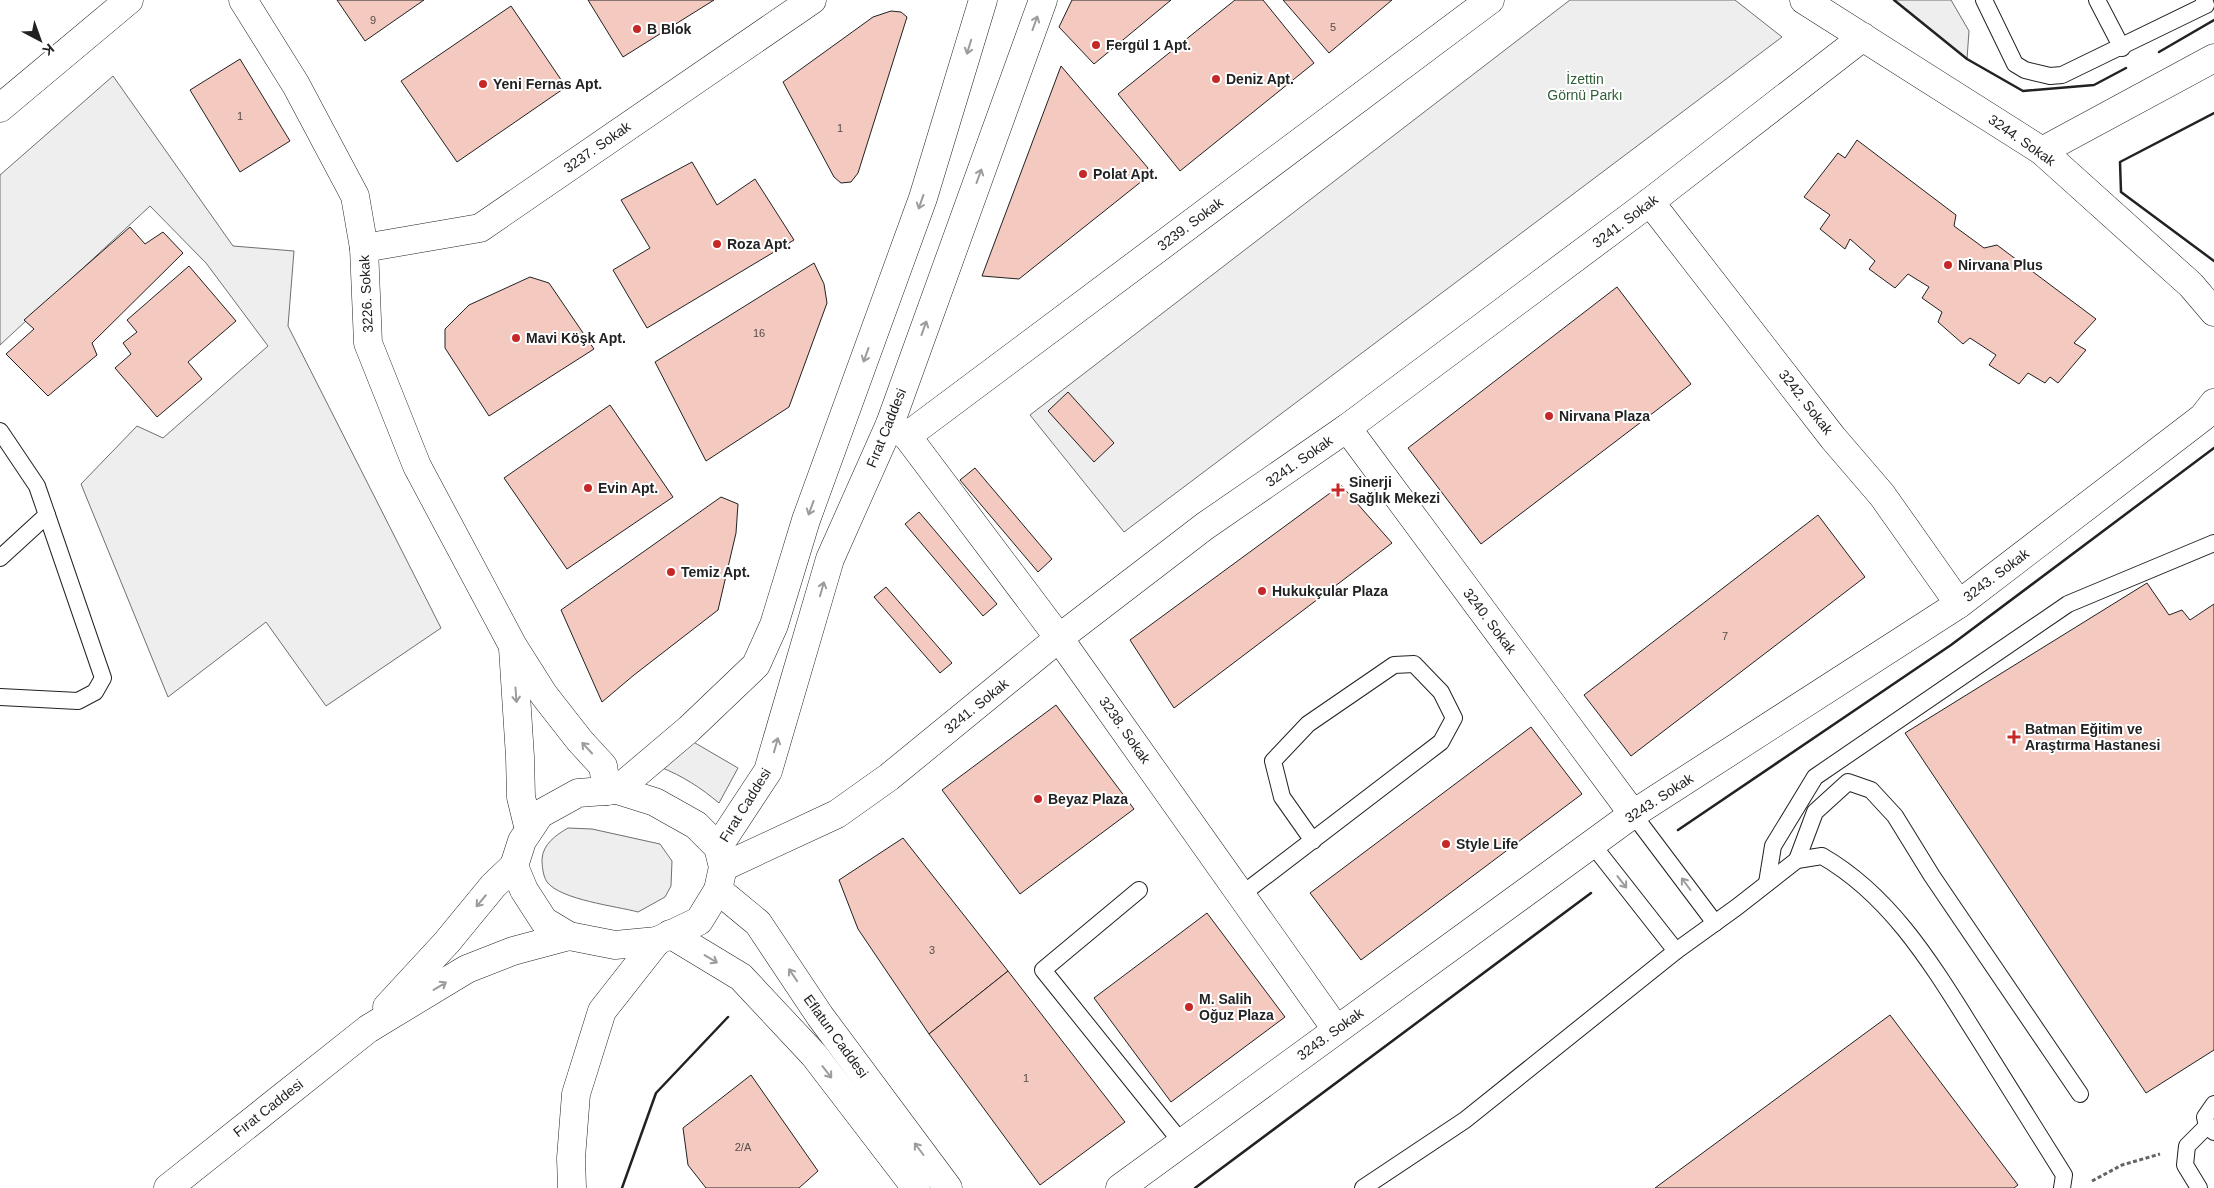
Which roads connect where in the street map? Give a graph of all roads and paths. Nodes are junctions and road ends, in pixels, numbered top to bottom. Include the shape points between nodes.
1 (129, 0) edge
2 (243, 0) edge
3 (812, 0) edge
4 (983, 0) edge
5 (1043, 0) edge
6 (1490, 0) edge
7 (1804, 0) edge
8 (1984, 0) edge
9 (2097, 0) edge
10 (2204, 0) edge
11 (1863, 37) junction
12 (2122, 48) junction
13 (2214, 58) edge
14 (0, 108) edge
15 (2042, 151) junction
16 (1650, 202) junction
17 (364, 248) junction
18 (2214, 312) edge
19 (2208, 410) edge
20 (1347, 428) junction
21 (898, 430) junction
22 (0, 431) edge
23 (47, 515) junction
24 (2214, 543) edge
25 (0, 558) edge
26 (1959, 604) junction
27 (1060, 638) junction
28 (512, 646) junction
29 (0, 698) edge
30 (612, 790) junction
31 (1633, 814) junction
32 (529, 830) junction
33 (1313, 841) junction
34 (1592, 844) junction
35 (1797, 860) junction
36 (514, 866) junction
37 (720, 868) junction
38 (1767, 883) junction
39 (1139, 890) dead end
40 (1241, 895) junction
41 (1715, 923) junction
42 (569, 936) junction
43 (663, 938) junction
44 (1676, 951) junction
45 (368, 1029) junction
46 (1336, 1030) junction
47 (2080, 1094) dead end
48 (2214, 1104) edge
49 (2210, 1129) edge
50 (1182, 1143) junction
51 (2187, 1146) junction
52 (2088, 1183) dead end
53 (168, 1188) edge
54 (572, 1188) edge
55 (916, 1188) edge
56 (948, 1188) edge
57 (1120, 1188) edge
58 (1364, 1188) edge
59 (2062, 1188) edge
60 (2198, 1188) edge

1 - 14 street
2 - 17 street, 3226. Sokak via 296,84 355,196
3 - 17 street, 3237. Sokak via 480,228
4 -> 30 street via 923,198 806,520 774,626 756,665 689,729
21 -> 5 street, Fırat Caddesi
6 - 21 street, 3239. Sokak
7 - 11 street, 3244. Sokak
8 - 12 lane via 2015,64 2037,74 2062,76
9 - 12 lane
10 - 12 lane via 2206,5
11 - 15 street, 3244. Sokak
11 - 16 street, 3241. Sokak
13 - 15 street
15 - 18 street, 3244. Sokak via 2191,285
16 - 20 street, 3241. Sokak
16 - 26 street, 3242. Sokak via 1833,438 1882,495
17 - 28 street, 3226. Sokak via 368,343 416,466
19 - 26 street, 3243. Sokak
20 - 27 street, 3241. Sokak via 1206,526
20 - 31 street, 3240. Sokak
21 - 27 street, 3238. Sokak
37 -> 21 street, Fırat Caddesi via 768,772 830,560
22 - 23 lane via 36,486
23 - 25 lane
23 - 29 lane via 103,678 94,692 78,701
24 - 38 lane via 2068,604 1816,777 1773,846
26 - 31 street, 3243. Sokak
27 - 37 street, 3241. Sokak via 837,814
27 - 40 street, 3238. Sokak
30 -> 28 street, 3226. Sokak via 604,766 544,695
28 -> 32 street via 520,797
30 - 32 street via 578,793 540,814
30 - 37 street via 655,802 696,825
31 - 34 street, 3243. Sokak
41 -> 31 lane
32 - 36 street via 522,840
33 - 33 lane via 1441,742 1454,718 1441,692 1414,664 1394,665 1308,724 1273,761 1282,797
33 - 40 lane
34 -> 44 lane
34 - 46 street, 3243. Sokak
35 - 38 lane
35 - 47 lane via 1815,812 1848,782 1871,790 1895,816
35 - 59 lane via 1822,856 1847,870 1888,907 1936,972 2064,1175
36 - 42 street via 524,890 544,921
36 -> 45 street
37 - 43 street via 699,921
56 -> 37 street, Eflatun Caddesi via 820,1016
38 - 41 lane
39 - 50 lane via 1043,970
40 - 46 street, 3238. Sokak
41 - 44 lane
42 - 43 street via 615,945
45 -> 42 street via 467,969 513,951
43 - 54 street via 602,1011 576,1094
43 -> 55 street, Eflatun Caddesi via 741,977 814,1055
44 - 58 lane via 1465,1120
45 - 53 street, Fırat Caddesi
46 - 50 street, 3243. Sokak
48 - 49 lane via 2205,1117
49 - 51 lane
50 - 57 street, 3243. Sokak
51 - 52 path via 2122,1165
51 - 60 lane via 2185,1166

